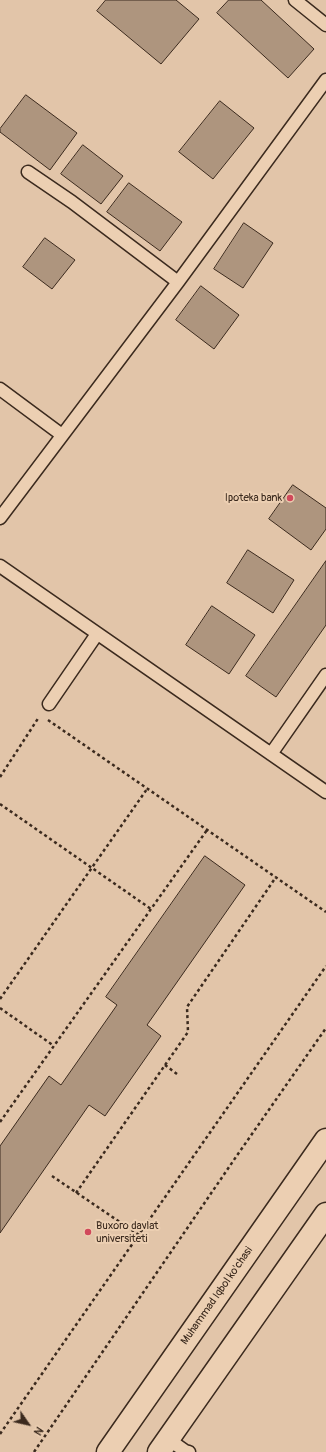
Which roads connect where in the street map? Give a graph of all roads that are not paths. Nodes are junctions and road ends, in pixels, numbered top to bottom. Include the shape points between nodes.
1 (295, 0) edge
2 (326, 25) edge
3 (326, 80) edge
4 (28, 172) dead end
5 (178, 282) junction
6 (0, 389) edge
7 (62, 435) junction
8 (0, 518) edge
9 (0, 566) edge
10 (97, 634) junction
11 (326, 675) edge
12 (49, 704) road end
13 (271, 754) junction
14 (326, 792) edge
15 (326, 1140) edge
16 (326, 1214) edge
17 (163, 1446) edge
18 (108, 1452) edge
19 (189, 1452) edge

1 - 2 lane
3 - 5 lane
4 - 5 lane
5 - 7 lane
6 - 7 lane
7 - 8 lane
9 - 10 lane
10 - 12 lane
10 - 13 lane
11 - 13 lane
13 - 14 lane
15 - 18 main road, Muhammad Iqbol ko'chasi
16 - 17 main road
17 - 19 lane

